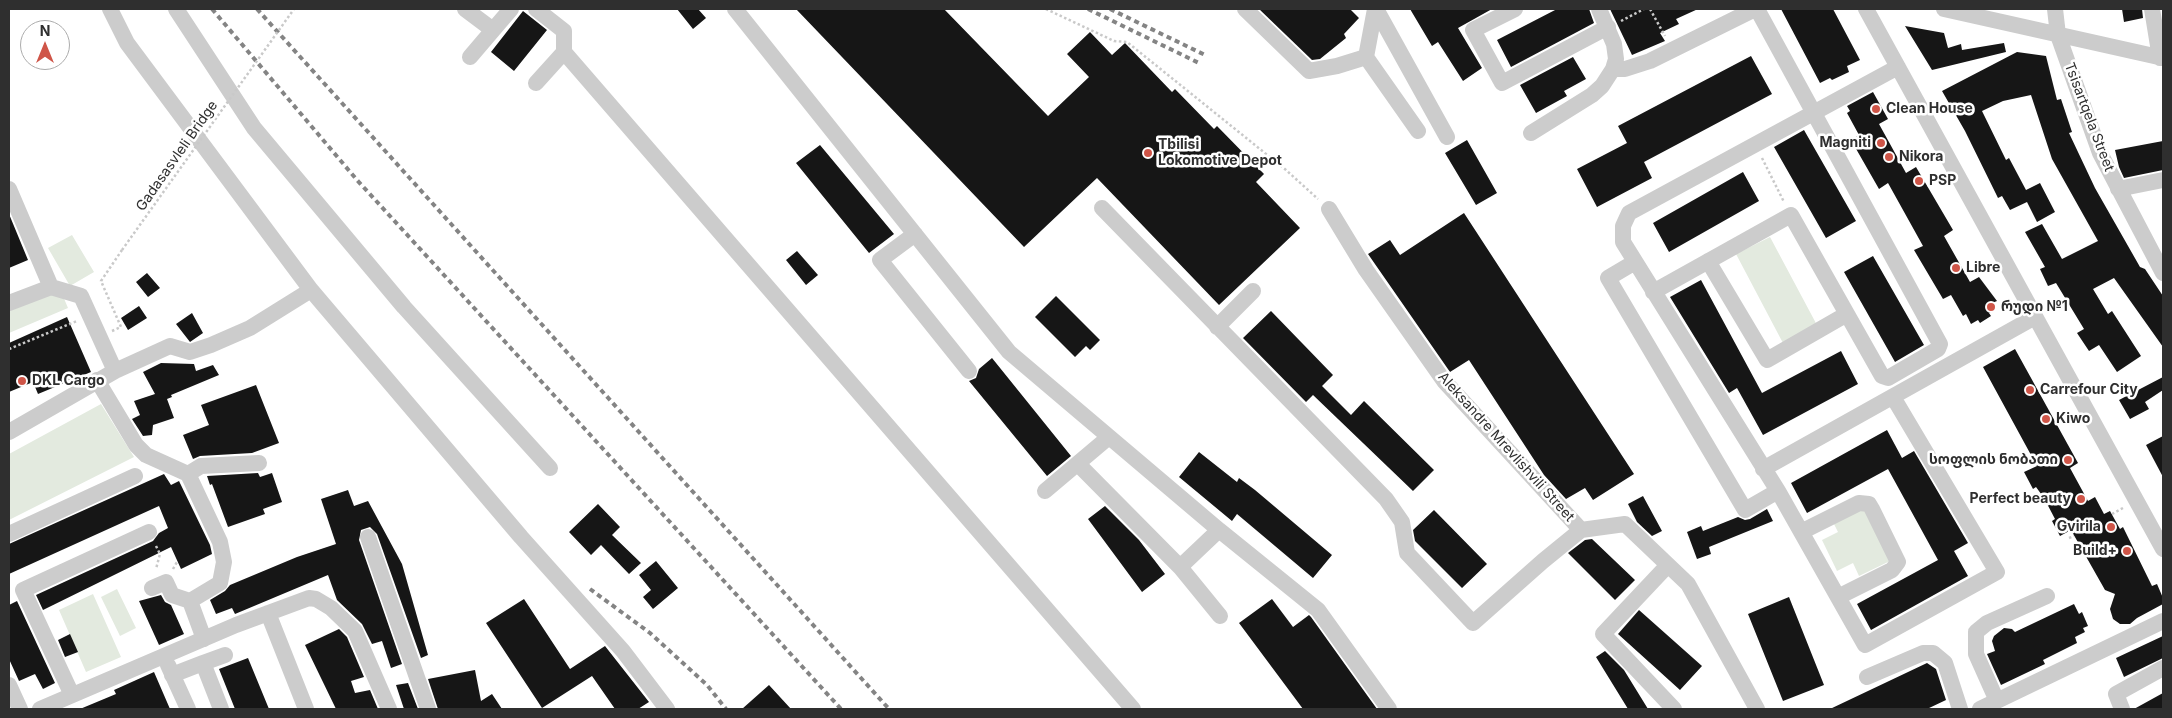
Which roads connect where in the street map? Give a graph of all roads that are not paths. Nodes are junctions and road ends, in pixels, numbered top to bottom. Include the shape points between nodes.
1 (110, 9) edge
2 (176, 9) edge
3 (466, 9) edge
4 (511, 9) edge
5 (536, 9) edge
6 (735, 9) edge
7 (1245, 9) edge
8 (1376, 9) edge
9 (1515, 9) edge
10 (1599, 9) edge
11 (1756, 9) edge
12 (1866, 9) edge
13 (2055, 9) edge
14 (2152, 9) edge
15 (1952, 10) edge
16 (1727, 15) edge
17 (1608, 27) junction
18 (493, 30) junction
19 (2058, 35) junction
20 (564, 52) junction
21 (470, 57) dead end
22 (1366, 57) junction
23 (2162, 58) edge
24 (1898, 67) junction
25 (1613, 69) junction
26 (536, 83) dead end
27 (1813, 113) junction
28 (1418, 131) dead end
29 (1531, 133) dead end
30 (1447, 137) dead end
31 (2163, 180) edge
32 (9, 189) edge
33 (2118, 189) junction
34 (1102, 208) dead end
35 (1329, 209) road end
36 (915, 234) junction
37 (1708, 261) junction
38 (1634, 262) junction
39 (2163, 273) edge
40 (51, 287) junction
41 (311, 290) junction
42 (1253, 291) dead end
43 (1653, 292) junction
44 (9, 303) edge
45 (1847, 314) junction
46 (2035, 317) junction
47 (1218, 327) junction
48 (115, 371) junction
49 (969, 371) dead end
50 (97, 380) junction
51 (1893, 397) junction
52 (9, 432) edge
53 (1110, 437) junction
54 (259, 463) dead end
55 (1078, 464) junction
56 (550, 468) dead end
57 (1762, 469) junction
58 (188, 474) junction
59 (135, 476) dead end
60 (1045, 491) dead end
61 (1778, 491) junction
62 (1219, 530) junction
63 (1581, 530) junction
64 (150, 532) road end
65 (1801, 532) junction
66 (9, 534) edge
67 (368, 537) dead end
68 (2163, 549) edge
69 (1668, 565) junction
70 (1180, 567) junction
71 (155, 587) road end
72 (2047, 596) dead end
73 (1838, 598) junction
74 (190, 601) junction
75 (268, 613) junction
76 (1220, 616) dead end
77 (2163, 621) edge
78 (204, 639) junction
79 (225, 655) dead end
80 (164, 656) junction
81 (203, 663) junction
82 (2163, 669) edge
83 (1867, 676) dead end
84 (174, 679) junction
85 (9, 685) edge
86 (67, 701) edge
87 (1997, 701) junction
88 (20, 709) edge
89 (40, 709) edge
90 (178, 709) edge
91 (188, 709) edge
92 (221, 709) edge
93 (306, 709) edge
94 (389, 709) edge
95 (428, 709) edge
96 (667, 709) edge
97 (1133, 709) edge
98 (1389, 709) edge
99 (1674, 709) edge
100 (1758, 709) edge
101 (1960, 709) edge
102 (1981, 709) edge
103 (2122, 709) edge

1 - 41 street via 127,43
2 - 56 street via 254,128 404,307
3 - 18 street
4 - 18 street
5 - 20 street via 564,32
6 - 36 street
7 - 22 street via 1308,71
8 - 22 street
8 - 30 street
9 - 17 street via 1473,30 1502,83
10 - 17 street
11 - 16 street
11 - 27 street
12 - 24 street
13 - 19 street, Tsisartqela Street
14 - 23 street
15 - 19 street
16 - 25 street via 1650,61 1625,69
17 - 25 street via 1616,60
18 - 21 street
19 - 23 street
19 - 33 street, Tsisartqela Street via 2100,153
20 - 26 street
20 - 97 street
22 - 28 street
24 - 27 street
24 - 46 street
25 - 29 street via 1592,95
27 - 38 street via 1629,214 1623,226 1623,242
27 - 45 street via 1940,344 1938,349 1888,378 1882,376
31 - 33 street
32 - 40 street
33 - 39 street, Tsisartqela Street
34 - 47 street
35 - 63 street, Aleksandre Mrevlishvili Street via 1366,270 1444,381
36 - 49 street via 880,260
36 - 53 street via 1010,352
37 - 43 street
37 - 45 street via 1767,360
37 - 45 street via 1791,214
38 - 43 street
38 - 61 street via 1608,278 1745,510
40 - 44 street
40 - 48 street via 81,296
41 - 48 street via 250,328 211,345 190,352 170,346
41 - 96 street via 521,537 623,651
42 - 47 street
43 - 57 street
46 - 51 street
46 - 68 street
47 - 63 street via 1386,500 1402,522 1407,553 1473,623
48 - 50 street
50 - 52 street
50 - 58 street via 136,445 146,455
51 - 57 street
51 - 73 street via 1998,572 1865,645
53 - 55 street
53 - 62 street
54 - 58 street via 202,466
55 - 60 street
55 - 70 street
57 - 61 street
58 - 74 street via 220,542 224,562 220,583
59 - 66 street
61 - 65 street
62 - 70 street
62 - 98 street via 1318,610
63 - 69 street, Aleksandre Mrevlishvili Street via 1625,524
64 - 86 street via 23,590
65 - 73 street
65 - 73 street via 1859,503 1865,502 1872,509 1898,562 1892,570
67 - 95 street
69 - 99 street via 1603,634
69 - 100 street, Aleksandre Mrevlishvili Street via 1688,584
70 - 76 street
71 - 74 street via 166,582 172,595
72 - 87 street via 1987,623 1976,632 1976,654
74 - 78 street
75 - 78 street
75 - 93 street
75 - 94 street via 310,598 331,608 354,631
77 - 87 street
78 - 80 street
79 - 81 street
80 - 84 street
80 - 86 street
81 - 84 street
81 - 92 street
82 - 103 street via 2116,694
83 - 101 street via 1923,653 1933,654 1946,663
84 - 90 street via 172,693
84 - 91 street
85 - 88 street
86 - 89 street
87 - 102 street

